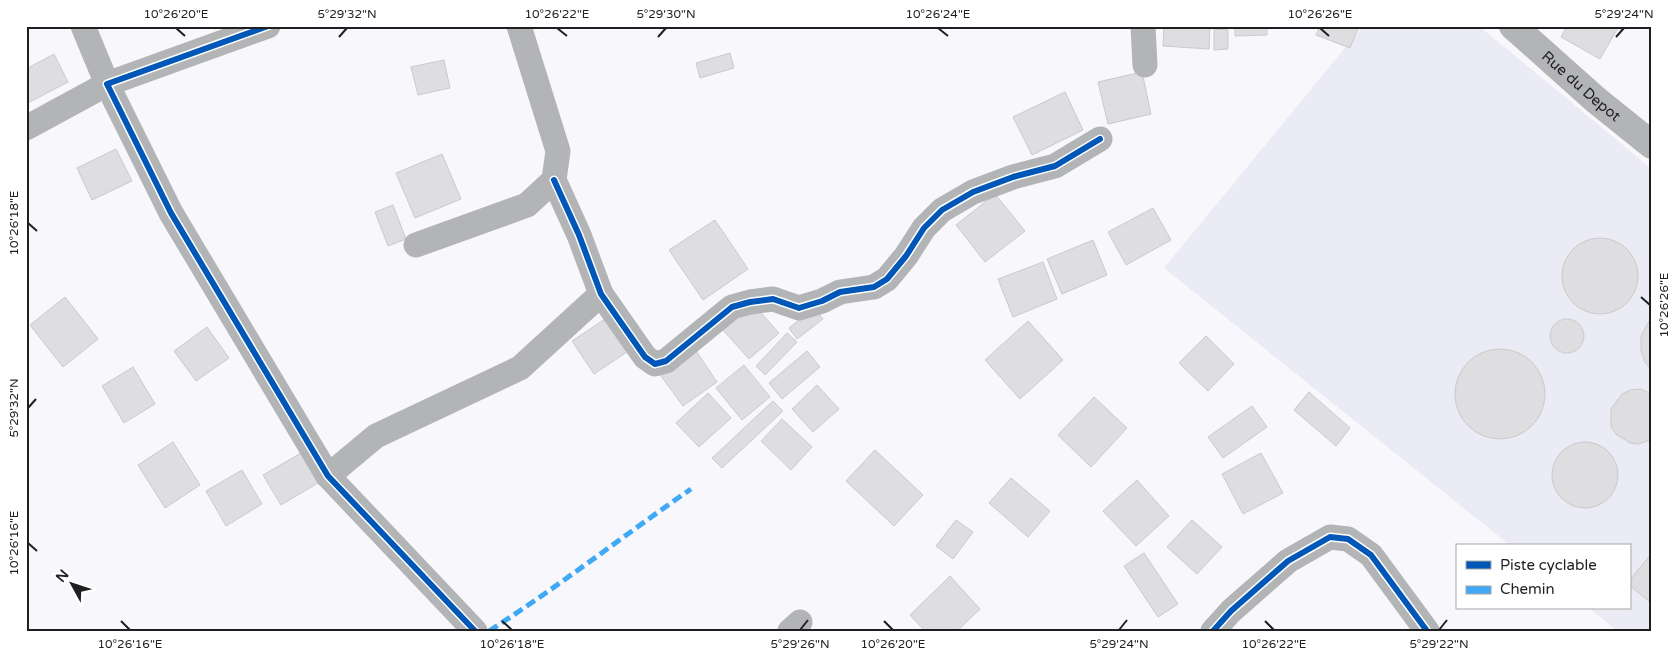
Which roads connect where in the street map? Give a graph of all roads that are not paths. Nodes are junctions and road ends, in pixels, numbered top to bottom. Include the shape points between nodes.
1 (83, 26) edge
2 (268, 26) edge
3 (519, 26) edge
4 (1143, 26) edge
5 (1513, 26) edge
6 (1145, 65) dead end
7 (107, 84) junction
8 (26, 128) edge
9 (1100, 140) dead end
10 (1652, 145) edge
11 (554, 180) junction
12 (416, 245) dead end
13 (601, 294) junction
14 (328, 476) junction
15 (475, 631) edge
16 (1213, 631) edge
17 (1427, 631) edge

1 - 7 street
2 - 7 street
3 - 11 street via 558,151
4 - 6 street
5 - 10 street, Rue du Depot
7 - 8 street
7 - 14 street via 171,213
9 - 13 street via 1055,166 973,192 942,210 924,228 887,279 874,287 840,292 799,308 773,299 732,307 666,361 655,364 645,358
11 - 12 street via 527,205
11 - 13 street
13 - 14 street via 520,368 376,436
14 - 15 street
16 - 17 street via 1288,561 1330,537 1348,539 1372,555

